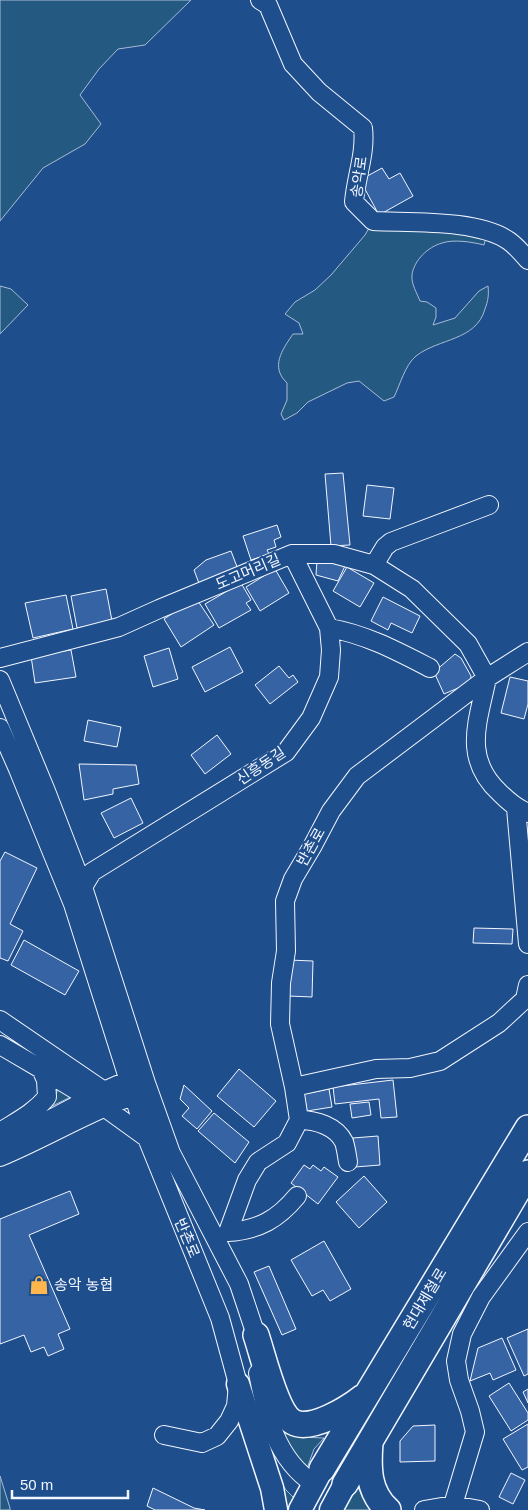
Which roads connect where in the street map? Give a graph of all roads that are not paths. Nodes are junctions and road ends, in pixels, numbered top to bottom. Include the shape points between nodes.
1 (260, 0) edge
2 (528, 260) edge
3 (489, 504) dead end
4 (292, 554) junction
5 (374, 565) junction
6 (328, 628) junction
7 (528, 652) edge
8 (0, 658) edge
9 (430, 668) dead end
10 (487, 678) junction
11 (0, 680) edge
12 (0, 728) edge
13 (522, 810) edge
14 (83, 887) junction
15 (528, 944) edge
16 (528, 985) edge
17 (0, 1020) edge
18 (0, 1044) edge
19 (41, 1069) junction
20 (138, 1079) junction
21 (294, 1087) junction
22 (99, 1099) junction
23 (299, 1120) junction
24 (528, 1128) edge
25 (0, 1132) edge
26 (147, 1138) junction
27 (0, 1146) edge
28 (0, 1157) edge
29 (348, 1162) dead end
30 (528, 1173) edge
31 (297, 1196) dead end
32 (528, 1232) edge
33 (189, 1241) junction
34 (256, 1335) junction
35 (238, 1384) junction
36 (368, 1392) junction
37 (164, 1434) dead end
38 (370, 1442) junction
39 (311, 1490) edge
40 (337, 1503) edge
41 (455, 1508) edge
42 (276, 1510) edge
43 (388, 1510) edge
44 (424, 1510) edge
45 (480, 1510) edge

1 - 2 street, 송악로 via 268,5 293,64 319,92 363,128 365,141 354,202 373,221 468,226 498,235
3 - 5 street via 391,542
4 - 5 street, 도고머리길 via 334,554
4 - 6 street, 신흥동길
4 - 8 street, 도고머리길 via 118,627
5 - 10 street, 도고머리길 via 412,589 468,644
6 - 9 street via 372,640
6 - 14 street, 신흥동길 via 330,677 311,718 286,752 92,872
7 - 10 street
10 - 13 street via 476,732 480,769 490,784
10 - 21 street, 반촌로 via 357,776 331,811 293,879 285,901 286,951 280,1024
11 - 14 street
12 - 20 street via 73,904
13 - 15 street
14 - 20 street
16 - 21 street via 525,999 499,1023 440,1061 410,1068 376,1069
17 - 22 street
18 - 19 street
19 - 22 street
19 - 25 street via 46,1080 47,1097 30,1114
20 - 22 street
20 - 26 street, 반촌로
20 - 34 street via 171,1153 239,1284
21 - 23 street, 반촌로
22 - 26 street
22 - 27 street
22 - 28 street via 34,1142
23 - 29 street via 313,1120 333,1131 343,1141
23 - 31 street via 287,1143 258,1162 247,1180 228,1232 247,1231 260,1226
24 - 36 highway, 현대제철로
26 - 33 street, 반촌로
30 - 38 highway, 현대제철로
32 - 41 street via 481,1297 462,1334 456,1361 475,1432
33 - 35 street, 반촌로 via 220,1318
33 - 39 street via 220,1285 265,1440 295,1486
34 - 36 highway via 279,1405 293,1422 302,1425 321,1421 352,1405
34 - 39 street via 255,1353 269,1422 291,1464
35 - 37 street via 236,1406 217,1436 202,1443
35 - 42 main road via 272,1488
36 - 39 highway, 현대제철로
38 - 40 highway, 현대제철로
38 - 43 highway via 371,1483
39 - 40 main road
41 - 44 street
41 - 45 street

